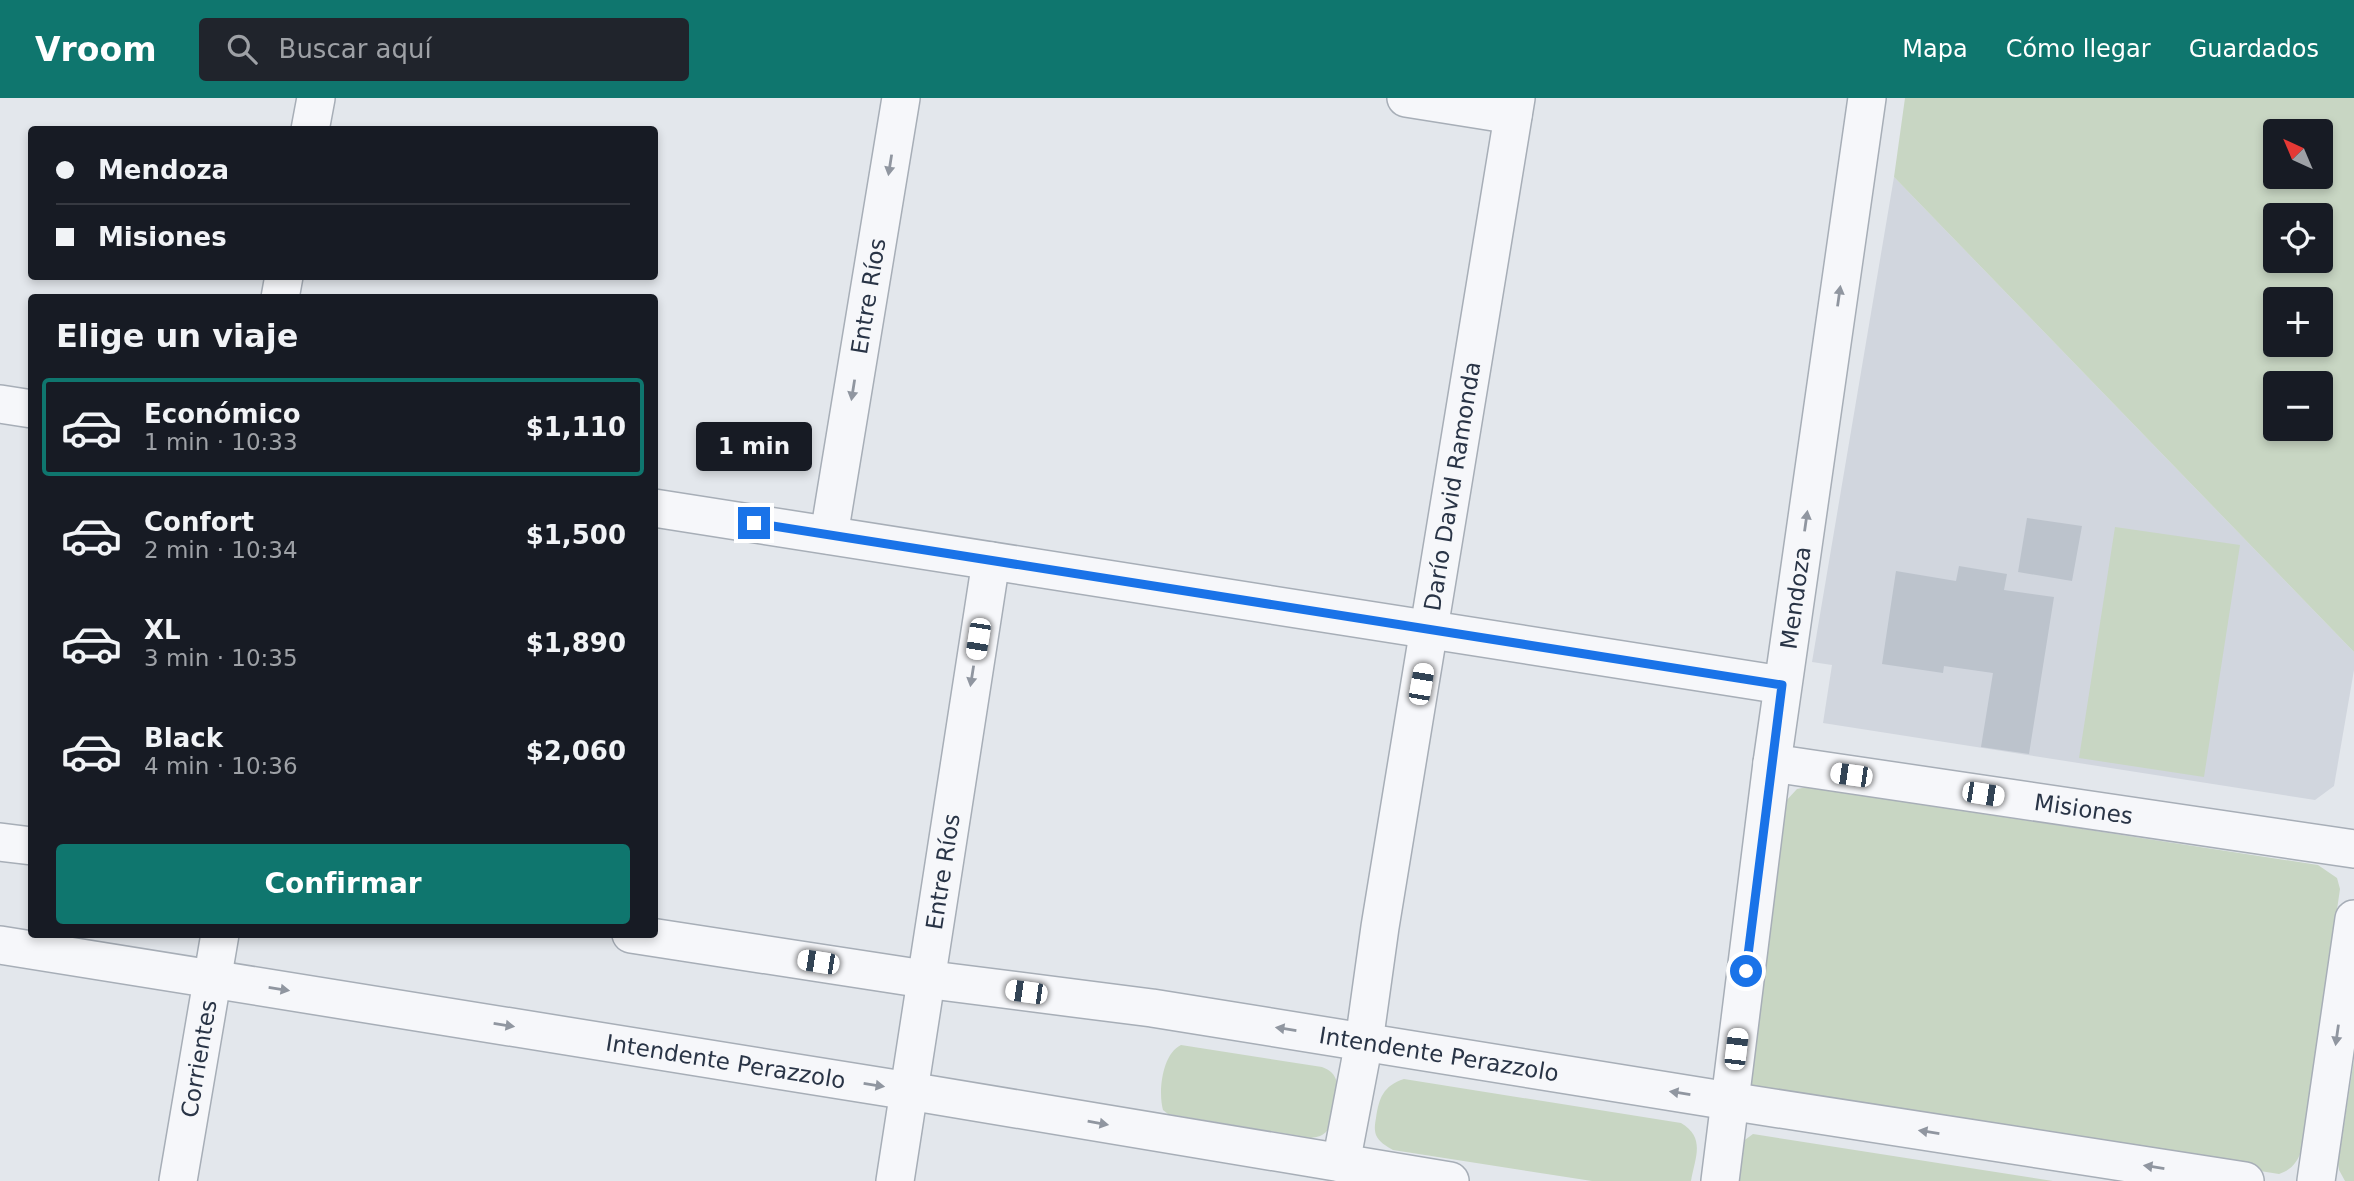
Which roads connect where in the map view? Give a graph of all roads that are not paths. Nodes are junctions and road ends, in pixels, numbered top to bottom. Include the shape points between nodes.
1 (316, 98) edge
2 (901, 98) edge
3 (1406, 98) edge
4 (1867, 98) edge
5 (1514, 106) edge
6 (311, 126) edge
7 (0, 404) edge
8 (28, 408) edge
9 (658, 509) edge
10 (829, 535) junction
11 (991, 561) junction
12 (1430, 630) junction
13 (1782, 685) junction
14 (1772, 763) junction
15 (0, 842) edge
16 (28, 846) edge
17 (2354, 849) edge
18 (2354, 919) edge
19 (219, 938) edge
20 (657, 938) edge
21 (0, 945) edge
22 (212, 978) junction
23 (925, 979) junction
24 (1364, 1042) junction
25 (909, 1091) junction
26 (1729, 1101) junction
27 (1341, 1163) junction
28 (178, 1181) edge
29 (895, 1181) edge
30 (1450, 1181) edge
31 (1720, 1181) edge
32 (2245, 1181) edge
33 (2316, 1181) edge

1 - 6 street
2 -> 10 street, Entre Ríos
3 - 5 street
13 -> 4 street, Mendoza
5 - 12 street, Darío David Ramonda
7 - 8 street
9 - 10 street
10 - 11 street
11 - 12 street
11 -> 23 street, Entre Ríos
12 - 13 street
12 - 24 street, Darío David Ramonda
13 - 14 street, Mendoza
14 - 17 street, Misiones
14 - 26 street, Mendoza
15 - 16 street
18 -> 33 street
19 - 22 street, Corrientes
20 - 23 street, Intendente Perazzolo
21 - 22 street, Intendente Perazzolo
22 -> 25 street, Intendente Perazzolo
22 - 28 street, Corrientes
24 -> 23 street, Intendente Perazzolo via 1152,1008
23 - 25 street, Entre Ríos
26 -> 24 street, Intendente Perazzolo
24 - 27 street, Darío David Ramonda
25 -> 27 street, Intendente Perazzolo
25 - 29 street, Entre Ríos
26 - 31 street, Mendoza
32 -> 26 street, Intendente Perazzolo
27 - 30 street, Intendente Perazzolo

